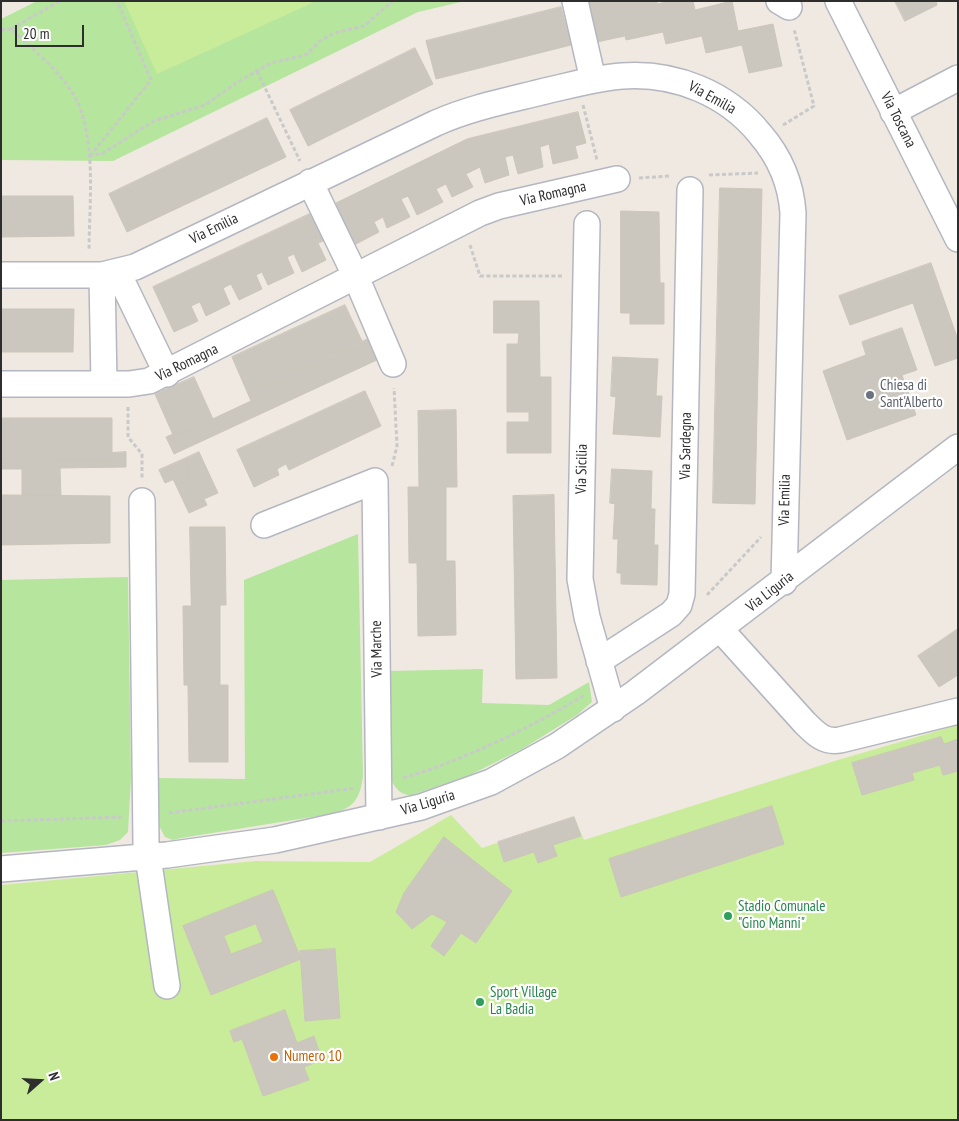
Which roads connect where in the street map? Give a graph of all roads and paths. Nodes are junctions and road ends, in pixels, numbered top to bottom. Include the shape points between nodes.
1 (60, 1) edge
2 (117, 1) edge
3 (393, 1) edge
4 (575, 1) edge
5 (838, 1) edge
6 (784, 4) edge
7 (12, 29) junction
8 (1, 30) edge
9 (257, 71) junction
10 (958, 78) edge
11 (585, 82) junction
12 (893, 112) junction
13 (763, 137) junction
14 (89, 156) junction
15 (610, 181) joint
16 (310, 182) junction
17 (690, 190) dead end
18 (462, 222) junction
19 (587, 224) dead end
20 (958, 239) edge
21 (103, 274) junction
22 (1, 275) edge
23 (586, 276) junction
24 (356, 277) junction
25 (393, 364) joint
26 (167, 374) junction
27 (1, 384) edge
28 (104, 384) junction
29 (129, 384) junction
30 (958, 447) edge
31 (375, 482) junction
32 (142, 501) joint
33 (264, 526) dead end
34 (784, 582) junction
35 (722, 630) junction
36 (599, 661) junction
37 (592, 691) dead end
38 (613, 709) junction
39 (958, 711) edge
40 (400, 780) dead end
41 (362, 788) dead end
42 (145, 816) junction
43 (379, 817) junction
44 (1, 821) edge
45 (148, 857) junction
46 (1, 869) edge
47 (167, 986) dead end

1 - 7 path
2 - 14 path via 151,80
3 - 9 path via 364,26 334,33 320,40 306,55 272,63
4 - 11 street
5 - 12 street, Via Toscana
6 - 13 path via 814,106
7 - 8 path
7 - 14 path via 72,92 84,120
9 - 14 path via 204,104 154,120 103,153
9 - 16 path
10 - 12 street
11 - 13 street, Via Emilia via 634,75 687,83 734,108
11 - 15 path
11 - 16 street, Via Emilia via 462,112
12 - 20 street, Via Toscana
13 - 34 street, Via Emilia via 787,179 792,207
14 - 21 path
15 - 18 street, Via Romagna via 499,206
16 - 21 street, Via Emilia via 135,267
16 - 24 street
17 - 36 street, Via Sardegna via 682,594 679,605 671,614
18 - 23 path via 480,276
18 - 24 street, Via Romagna
19 - 23 street, Via Sicilia
21 - 22 street, Via Emilia
21 - 26 street
21 - 28 street
23 - 36 street, Via Sicilia via 580,579 585,612
24 - 25 street
24 - 26 street, Via Romagna
25 - 31 path via 396,453 390,469
26 - 29 street, Via Romagna
27 - 28 street, Via Romagna
28 - 29 street, Via Romagna
29 - 32 path via 128,437 142,454
30 - 34 street, Via Liguria
31 - 33 street
31 - 43 street, Via Marche
32 - 42 street
34 - 35 street, Via Liguria
35 - 38 street, Via Liguria
35 - 39 street via 804,722 829,741
36 - 38 street, Via Sicilia
37 - 40 path via 530,727 466,756
38 - 43 street, Via Liguria via 536,758 491,782 436,802
41 - 42 path
42 - 44 path
42 - 45 street
43 - 45 street, Via Liguria via 275,840
45 - 46 street, Via Liguria
45 - 47 street

